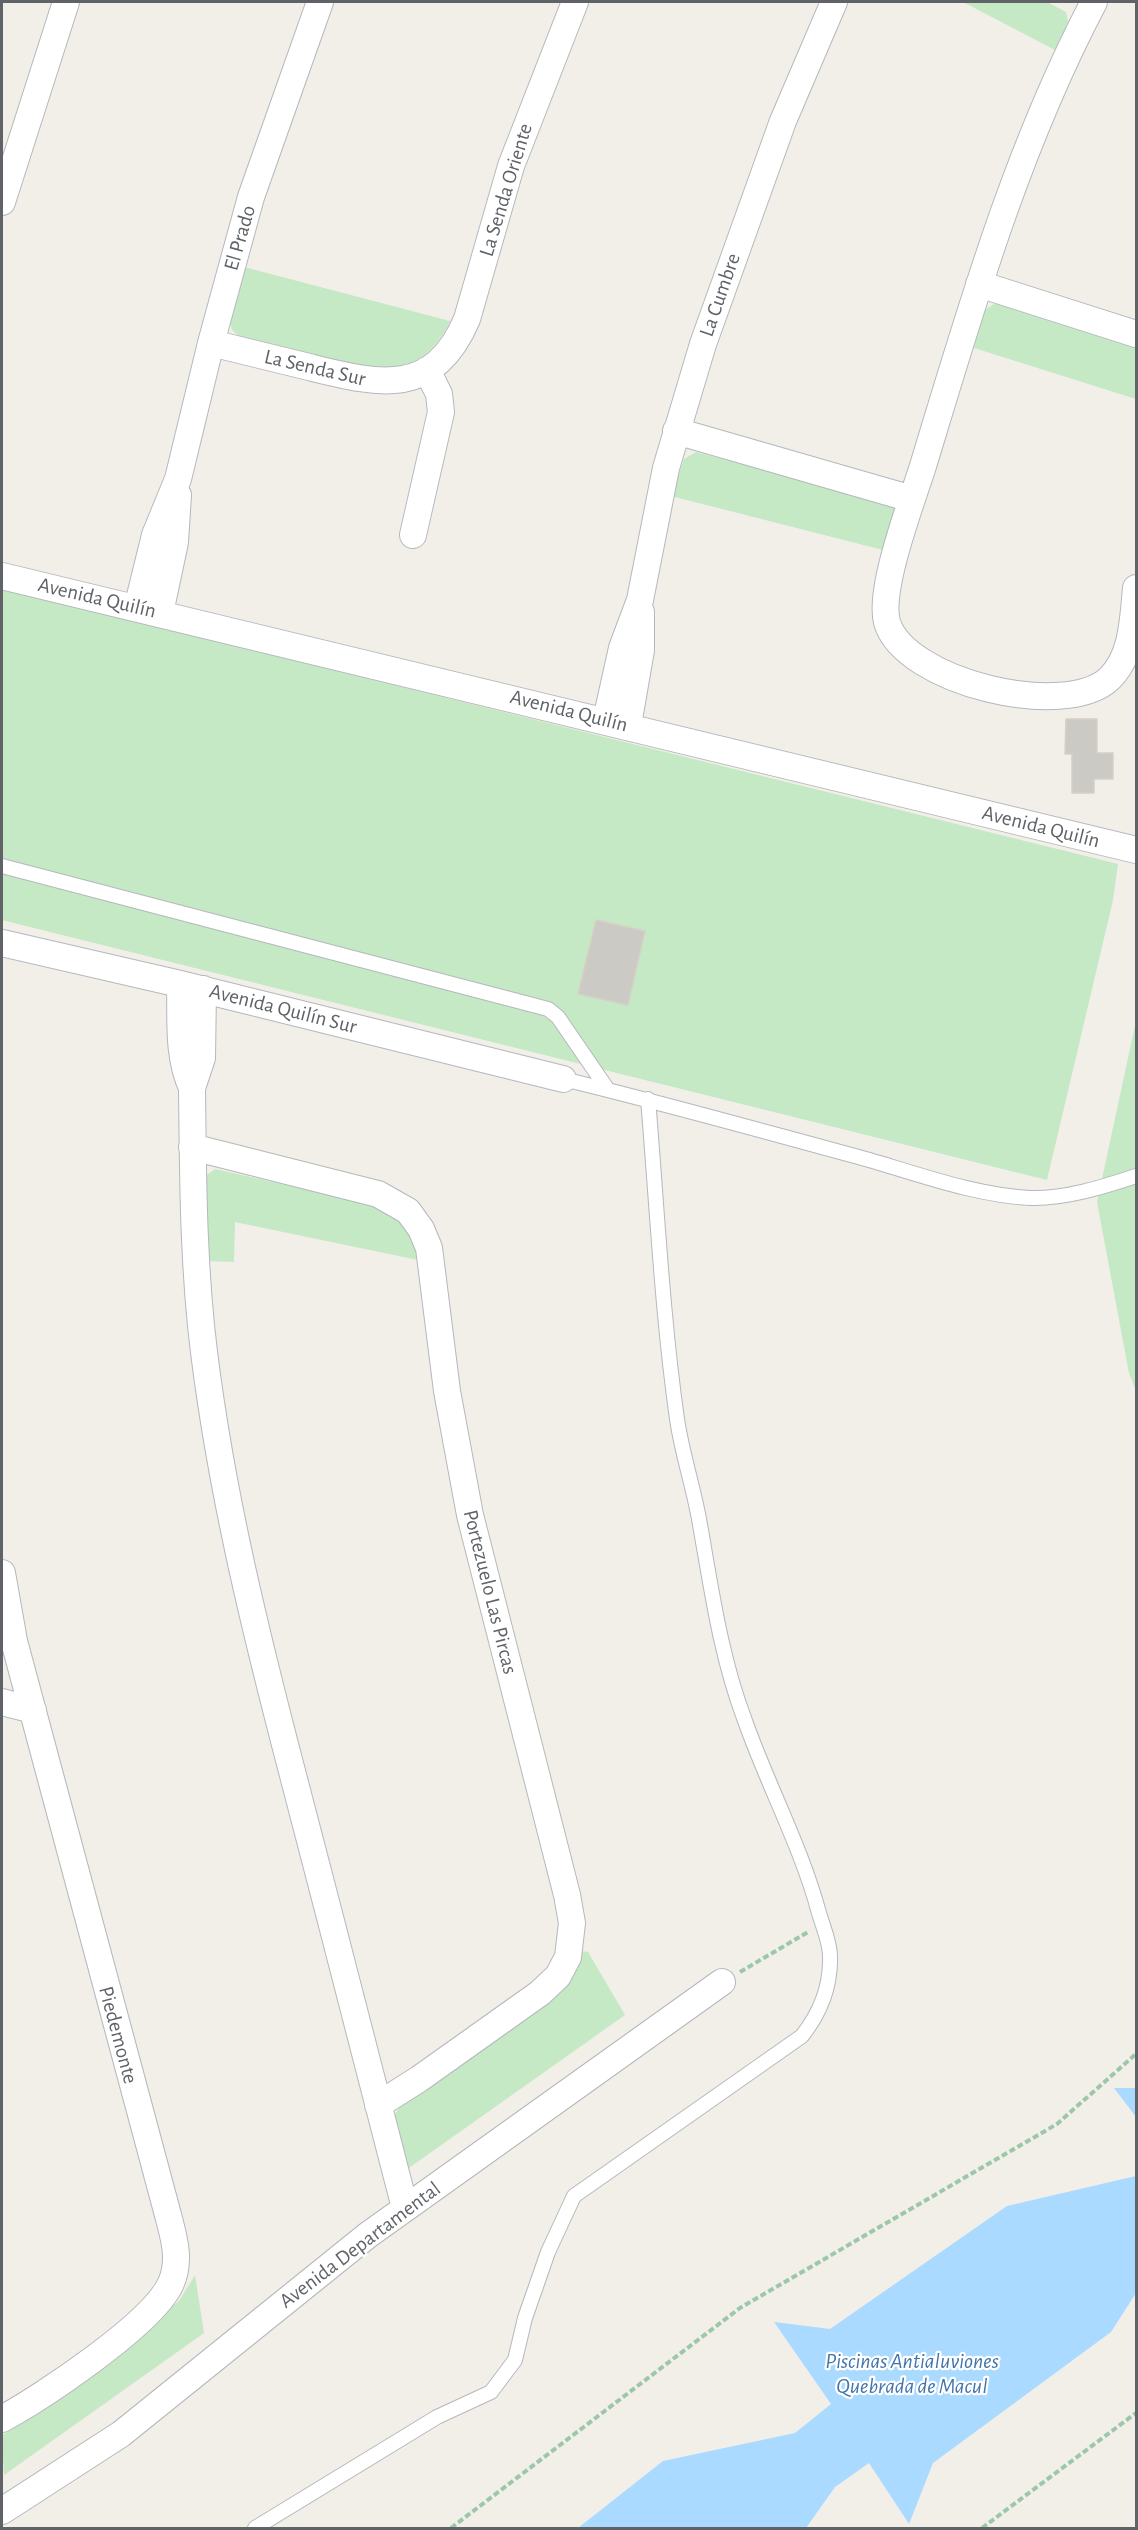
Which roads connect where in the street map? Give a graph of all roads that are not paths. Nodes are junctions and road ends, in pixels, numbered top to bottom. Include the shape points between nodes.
1 (66, 2) edge
2 (320, 2) edge
3 (575, 2) edge
4 (834, 2) edge
5 (1084, 5) edge
6 (2, 202) edge
7 (979, 284) junction
8 (1137, 334) edge
9 (211, 343) junction
10 (427, 370) junction
11 (676, 432) junction
12 (912, 499) junction
13 (413, 535) dead end
14 (2, 576) edge
15 (1137, 588) edge
16 (148, 610) junction
17 (617, 723) junction
18 (1137, 850) edge
19 (2, 866) edge
20 (2, 943) edge
21 (192, 987) junction
22 (563, 1079) joint
23 (608, 1090) junction
24 (648, 1099) junction
25 (192, 1147) junction
26 (1137, 1176) edge
27 (2, 1573) edge
28 (8, 1644) edge
29 (2, 1700) edge
30 (33, 1710) junction
31 (722, 1982) road end
32 (378, 2105) junction
33 (405, 2208) junction
34 (2, 2419) edge
35 (2, 2511) edge
36 (255, 2529) edge

1 - 6 street
2 - 9 street, El Prado via 251,197
3 - 10 street, La Senda Oriente via 511,166 467,319 449,350
4 - 11 street, La Cumbre via 754,199
5 - 7 street
7 - 8 street
7 - 12 street
9 - 10 street, La Senda Sur via 375,382 404,379
9 - 16 street, El Prado via 178,479 155,535
10 - 13 street via 439,394 441,412
11 - 12 street
11 - 17 street, La Cumbre via 639,600 641,650
12 - 15 street via 888,586 885,613 894,638 905,651 942,672 1022,694 1057,696 1088,692 1110,677 1125,656
14 - 16 street, Avenida Quilín
16 - 17 street, Avenida Quilín
17 - 18 street, Avenida Quilín
19 - 23 lane via 548,1009 558,1017
20 - 21 street, Avenida Quilín Sur
21 - 22 street, Avenida Quilín Sur
21 - 25 street via 202,1058 192,1088
22 - 23 lane
23 - 24 lane
24 - 26 lane via 974,1189 1030,1198 1099,1188
24 - 36 lane via 677,1422 719,1634 743,1717 795,1843 822,1924 830,1953 830,1977 818,2017 802,2036 574,2196 548,2252 515,2360 491,2392 437,2417
25 - 32 street via 199,1315 227,1499 275,1706
25 - 32 street, Portezuelo Las Pircas via 378,1194 400,1204 421,1229 431,1259 447,1392 470,1515 571,1911 571,1947 558,1976 540,1993
27 - 28 street, Piedemonte
28 - 30 street, Piedemonte
29 - 30 street
30 - 34 street, Piedemonte via 168,2215 176,2259 166,2292 143,2318 54,2386
31 - 33 street, Avenida Departamental
32 - 33 street
33 - 35 street, Avenida Departamental via 121,2434

